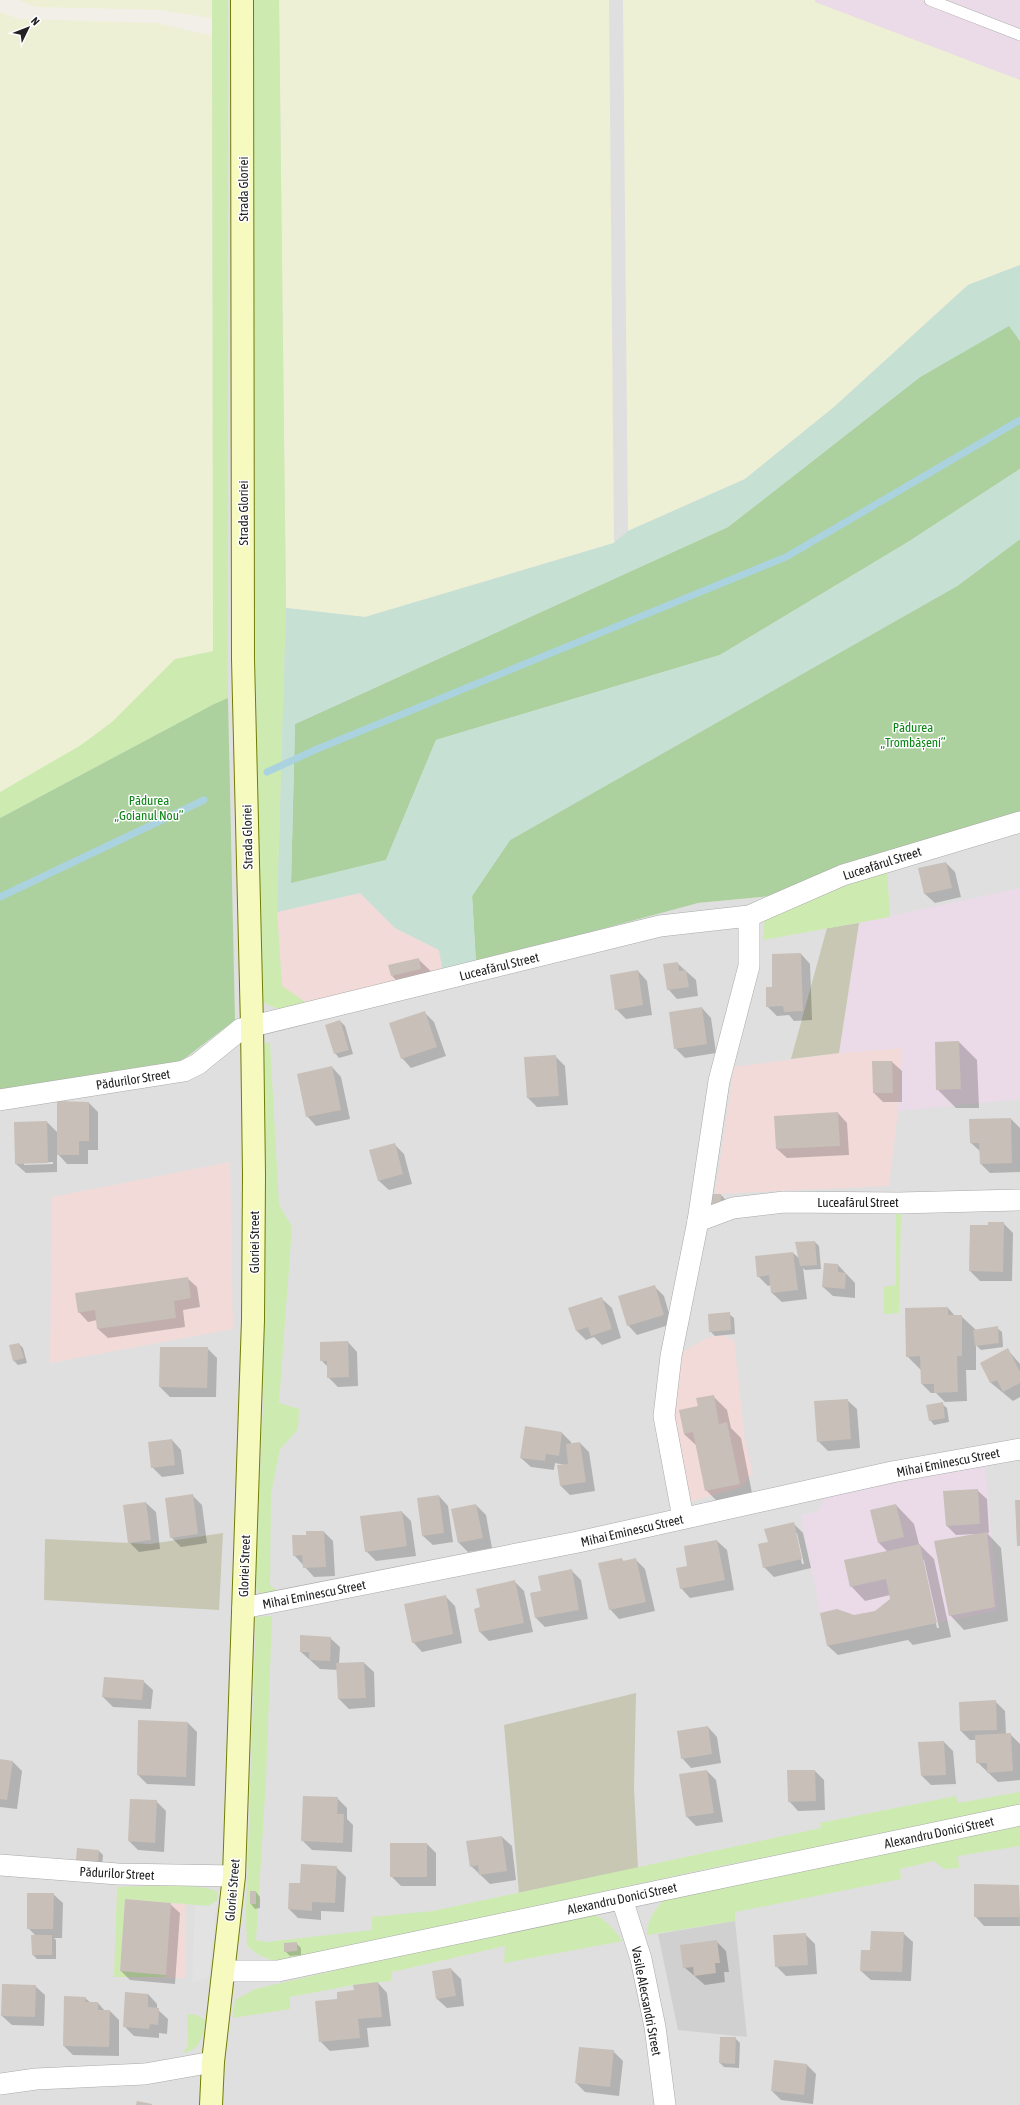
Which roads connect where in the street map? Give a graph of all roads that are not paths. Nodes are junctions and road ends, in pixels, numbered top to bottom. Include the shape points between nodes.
1 (242, 0) edge
2 (930, 0) edge
3 (1020, 35) edge
4 (1020, 822) edge
5 (749, 916) junction
6 (252, 1026) junction
7 (0, 1100) edge
8 (1020, 1200) edge
9 (698, 1221) junction
10 (1020, 1449) edge
11 (683, 1518) junction
12 (243, 1608) junction
13 (1020, 1815) edge
14 (0, 1865) edge
15 (234, 1876) junction
16 (622, 1899) junction
17 (224, 1971) junction
18 (213, 2062) junction
19 (0, 2084) edge
20 (211, 2105) edge
21 (665, 2105) edge

1 - 6 street, Strada Gloriei via 243,659
2 - 3 lane
4 - 5 street, Luceafărul Street via 843,875
5 - 6 street, Luceafărul Street via 660,926
5 - 9 street via 749,966 719,1081
6 - 7 street, Pădurilor Street via 241,1029 198,1064 184,1071
6 - 12 street, Gloriei Street via 253,1320
8 - 9 street, Luceafărul Street via 784,1202 732,1208
9 - 11 street via 671,1356 664,1416
10 - 11 street, Mihai Eminescu Street via 892,1472
11 - 12 street, Mihai Eminescu Street via 570,1544
12 - 15 street, Gloriei Street
13 - 16 street, Alexandru Donici Street
14 - 15 street, Pădurilor Street via 118,1874
15 - 17 street, Gloriei Street
16 - 17 street, Alexandru Donici Street via 278,1971
16 - 21 street, Vasile Alecsandri Street via 641,1958 655,2027
17 - 18 street, Gloriei Street
18 - 19 street via 145,2074 36,2079
18 - 20 street, Gloriei Street

